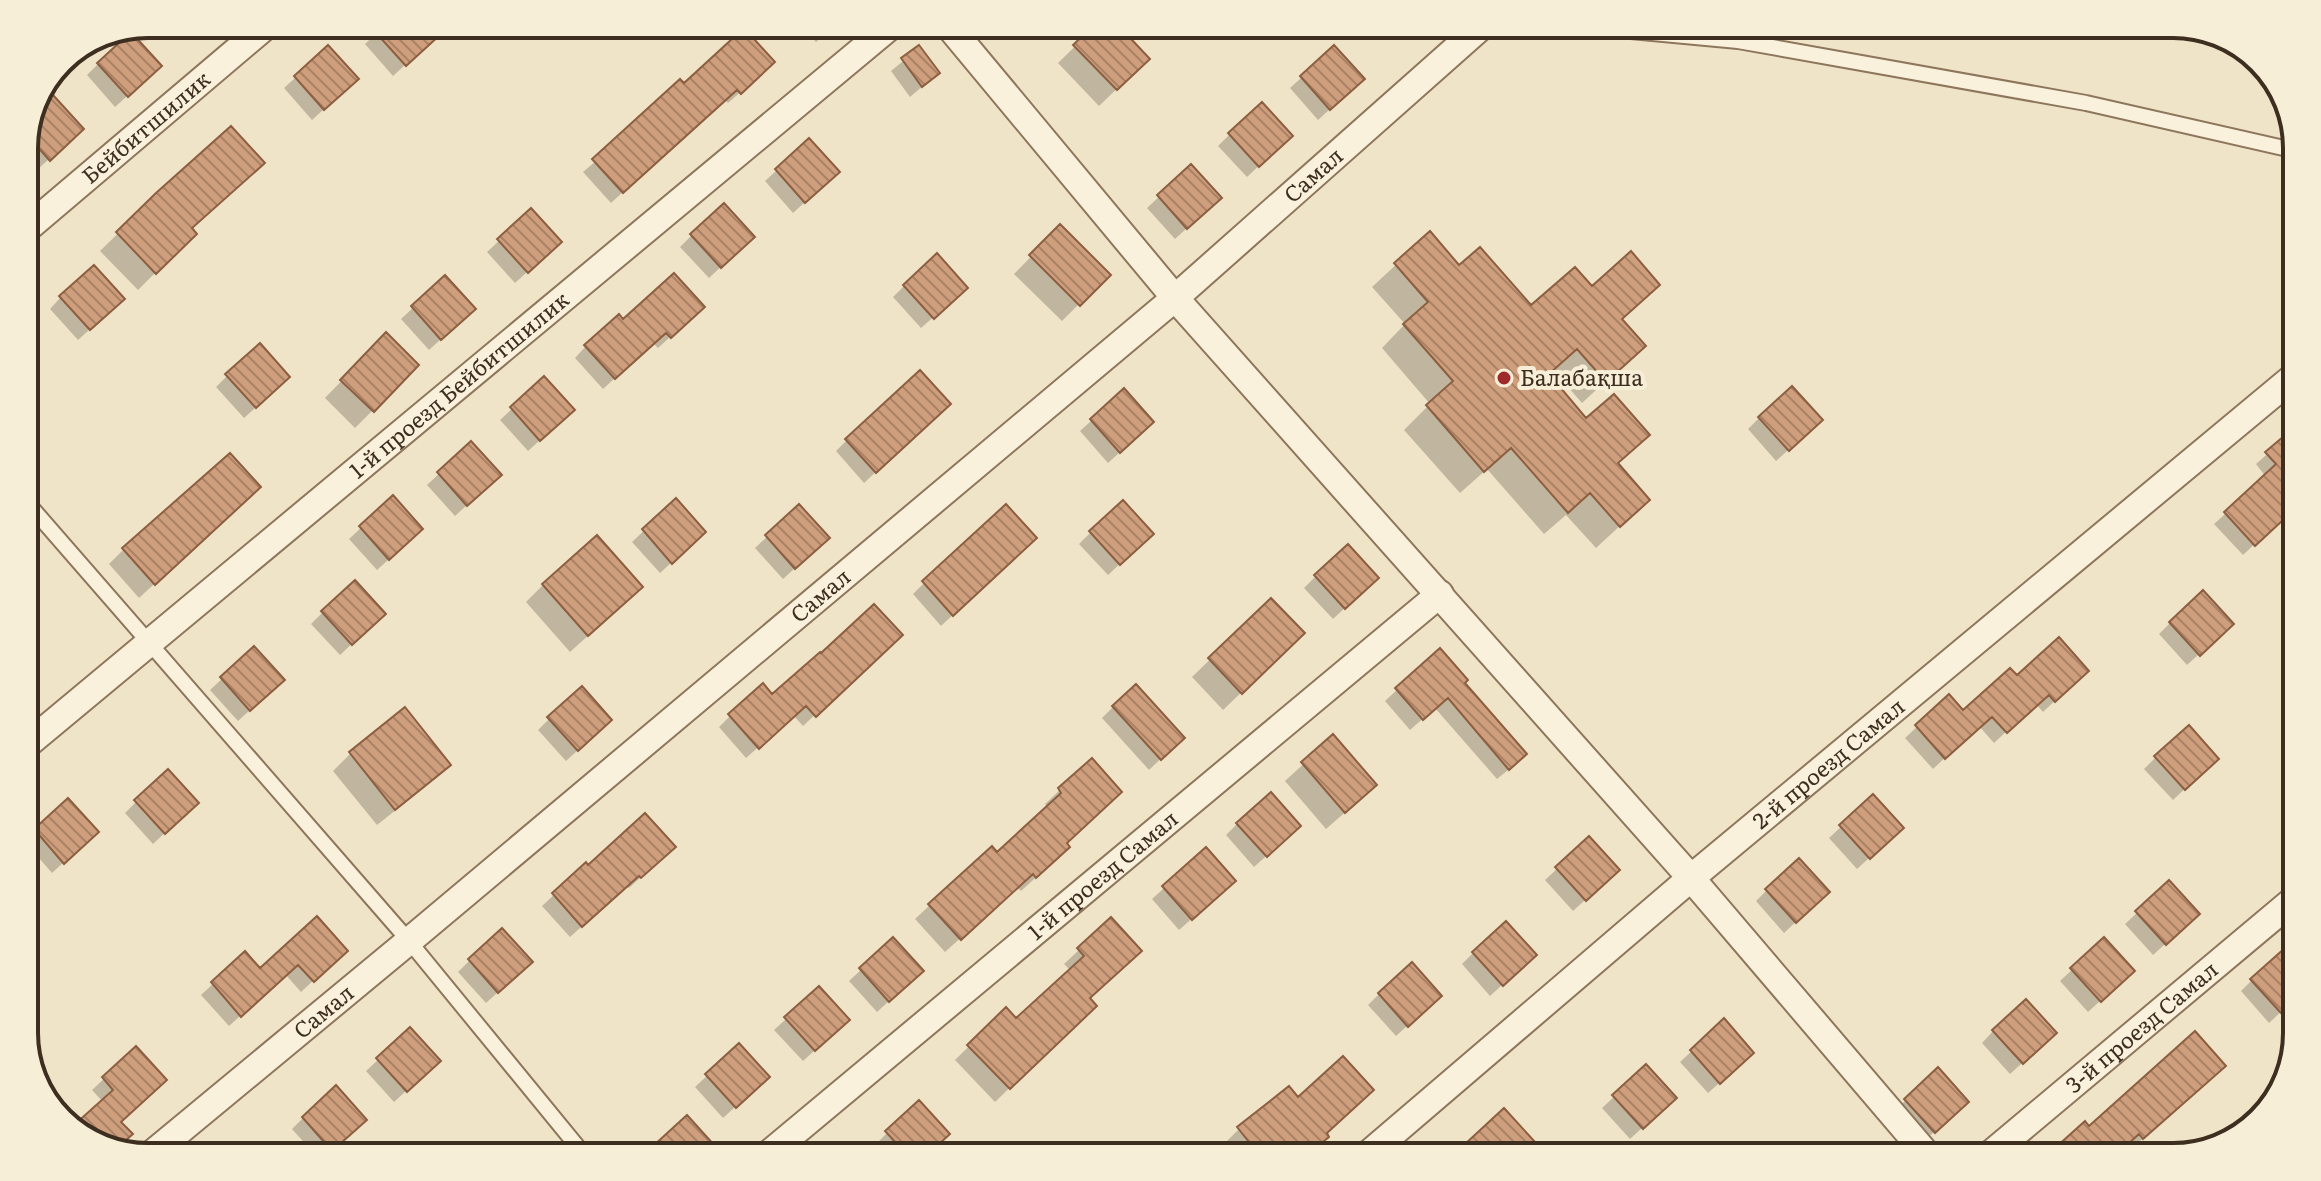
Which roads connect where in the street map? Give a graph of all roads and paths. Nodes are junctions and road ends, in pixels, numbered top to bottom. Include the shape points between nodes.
1 (251, 38) edge
2 (876, 38) edge
3 (959, 38) edge
4 (1468, 38) edge
5 (1706, 38) edge
6 (2283, 148) edge
7 (38, 219) edge
8 (1175, 298) junction
9 (2283, 386) edge
10 (38, 515) edge
11 (1440, 594) junction
12 (150, 641) junction
13 (38, 735) edge
14 (1691, 878) junction
15 (2283, 909) edge
16 (409, 941) junction
17 (165, 1143) edge
18 (575, 1143) edge
19 (782, 1143) edge
20 (1381, 1143) edge
21 (1917, 1143) edge
22 (2004, 1143) edge

1 - 7 street, Бейбитшилик
2 - 12 street, 1-й проезд Бейбитшилик
3 - 8 street
4 - 8 street, Самал
5 - 6 lane via 2086,103
8 - 11 street
8 - 16 street, Самал
9 - 14 street, 2-й проезд Самал
10 - 12 lane
11 - 14 street
11 - 19 street, 1-й проезд Самал
12 - 13 street, 1-й проезд Бейбитшилик
12 - 16 lane
14 - 20 street, 2-й проезд Самал
14 - 21 street
15 - 22 street, 3-й проезд Самал
16 - 17 street, Самал
16 - 18 lane

